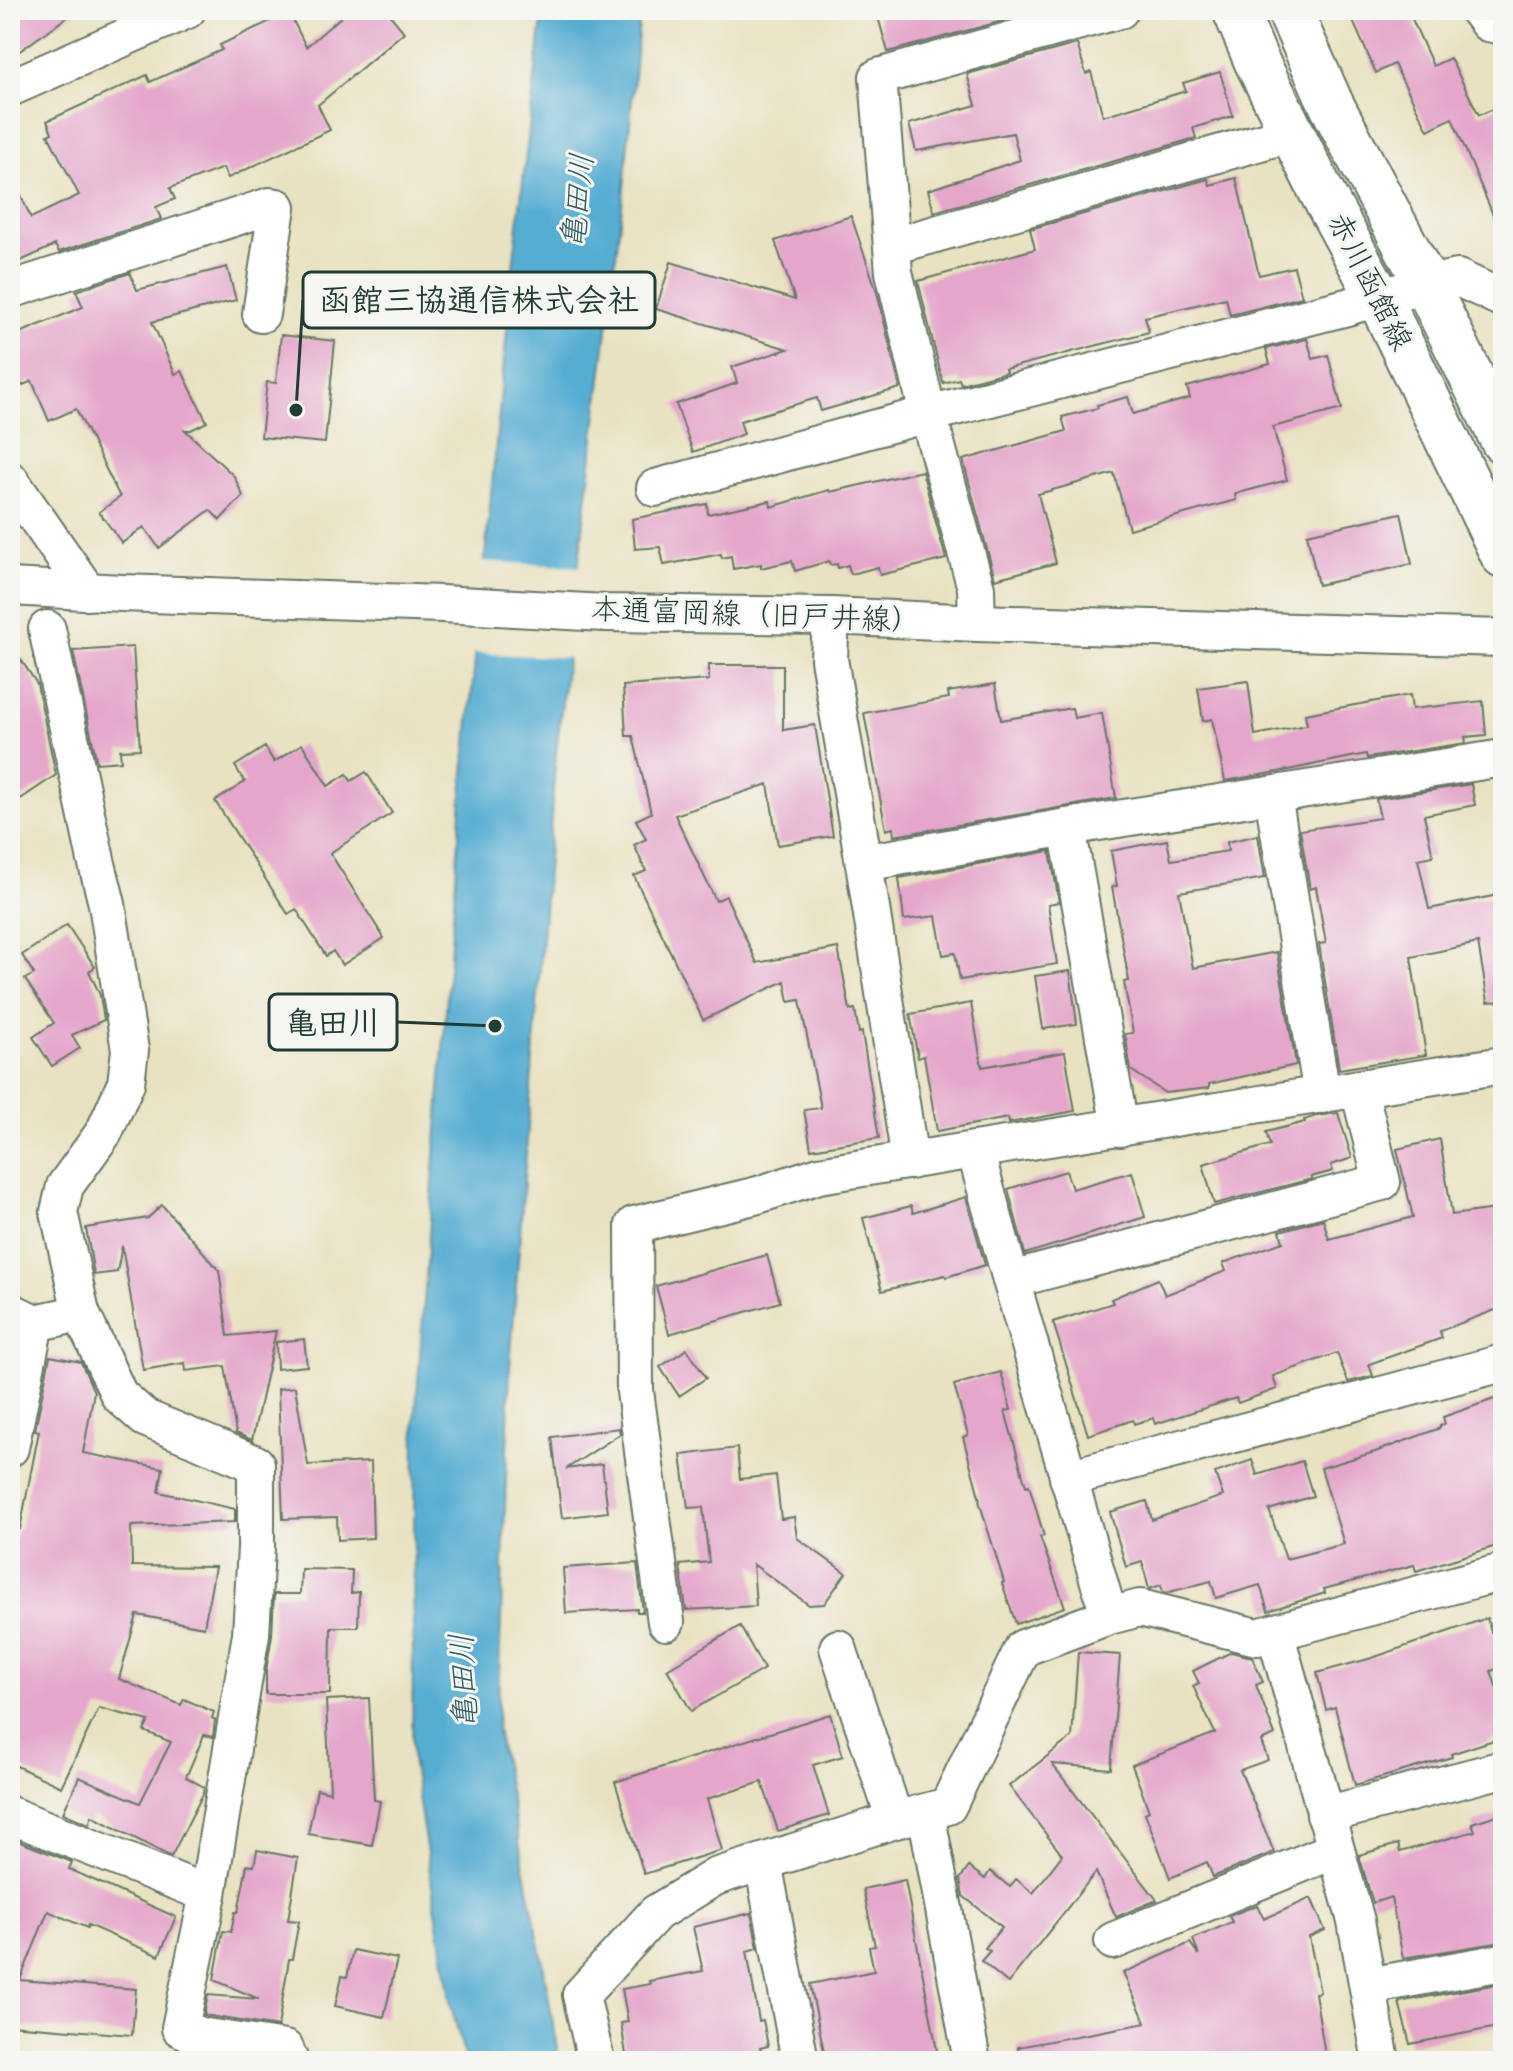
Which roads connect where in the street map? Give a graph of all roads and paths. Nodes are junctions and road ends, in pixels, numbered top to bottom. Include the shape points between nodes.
1 (187, 10) edge
2 (1120, 10) edge
3 (1235, 10) edge
4 (1289, 10) edge
5 (1478, 10) edge
6 (1028, 22) edge
7 (122, 23) edge
8 (1503, 26) edge
9 (10, 88) edge
10 (1292, 133) junction
11 (893, 246) junction
12 (1426, 284) junction
13 (10, 290) edge
14 (1378, 296) junction
15 (1503, 299) edge
16 (261, 314) dead end
17 (928, 414) junction
18 (1503, 441) edge
19 (10, 480) edge
20 (655, 488) dead end
21 (1503, 555) edge
22 (10, 587) edge
23 (88, 592) junction
24 (831, 616) junction
25 (977, 623) junction
26 (47, 629) dead end
27 (1503, 638) edge
28 (1503, 758) edge
29 (1273, 795) junction
30 (1067, 827) junction
31 (864, 863) junction
32 (1503, 1065) edge
33 (1359, 1089) junction
34 (1322, 1095) junction
35 (1120, 1128) junction
36 (975, 1150) junction
37 (910, 1161) junction
38 (1011, 1280) junction
39 (81, 1313) junction
40 (23, 1317) edge
41 (1503, 1363) edge
42 (10, 1448) edge
43 (1068, 1478) junction
44 (1503, 1572) edge
45 (1109, 1616) junction
46 (666, 1622) dead end
47 (1275, 1632) junction
48 (838, 1648) dead end
49 (1503, 1769) edge
50 (10, 1815) edge
51 (1325, 1815) junction
52 (910, 1816) junction
53 (1335, 1850) junction
54 (763, 1862) junction
55 (208, 1894) junction
56 (1113, 1941) dead end
57 (1503, 1962) edge
58 (1368, 1986) junction
59 (290, 2061) edge
60 (596, 2061) edge
61 (800, 2061) edge
62 (972, 2061) edge
63 (1381, 2061) edge

1 - 7 street
2 - 6 street
3 - 10 main road, 赤川函館線
4 - 12 main road, 赤川函館線 via 1332,106
5 - 8 street via 1488,23
6 - 11 street via 878,77
7 - 9 street
10 - 11 street
10 - 14 main road, 赤川函館線
11 - 17 street via 894,272
12 - 14 street
12 - 15 street via 1458,278
12 - 18 main road, 赤川函館線
13 - 16 street via 270,206 277,207
14 - 17 street
14 - 21 main road, 赤川函館線
17 - 20 street
17 - 25 street via 976,588
19 - 23 street
22 - 23 street, 本通富岡線（旧戸井線）
23 - 24 street, 本通富岡線（旧戸井線） via 605,613
24 - 25 street, 本通富岡線（旧戸井線）
24 - 31 street via 829,659
25 - 27 street, 本通富岡線（旧戸井線）
26 - 39 street via 107,904 130,1050 126,1083 104,1132 65,1186 59,1212
28 - 29 street
29 - 30 street
29 - 34 street
30 - 31 street
30 - 35 street
31 - 37 street
32 - 33 street
33 - 34 street
33 - 38 street via 1382,1182
34 - 35 street
35 - 36 street
36 - 37 street
36 - 38 street
37 - 46 street via 819,1175 634,1225 635,1391
38 - 43 street
39 - 40 street
39 - 55 street via 119,1395 145,1418 256,1464 251,1634
40 - 42 street
41 - 43 street
43 - 45 street
44 - 47 street
45 - 47 street via 1140,1608 1257,1637
45 - 52 street via 1023,1648 948,1806
47 - 51 street
48 - 52 street
49 - 51 street
50 - 55 street
51 - 53 street
52 - 54 street
52 - 62 street
53 - 56 street
53 - 58 street
54 - 60 street via 715,1877 656,1913 581,1995
54 - 61 street
55 - 59 street via 180,2028 285,2049
57 - 58 street
58 - 63 street

